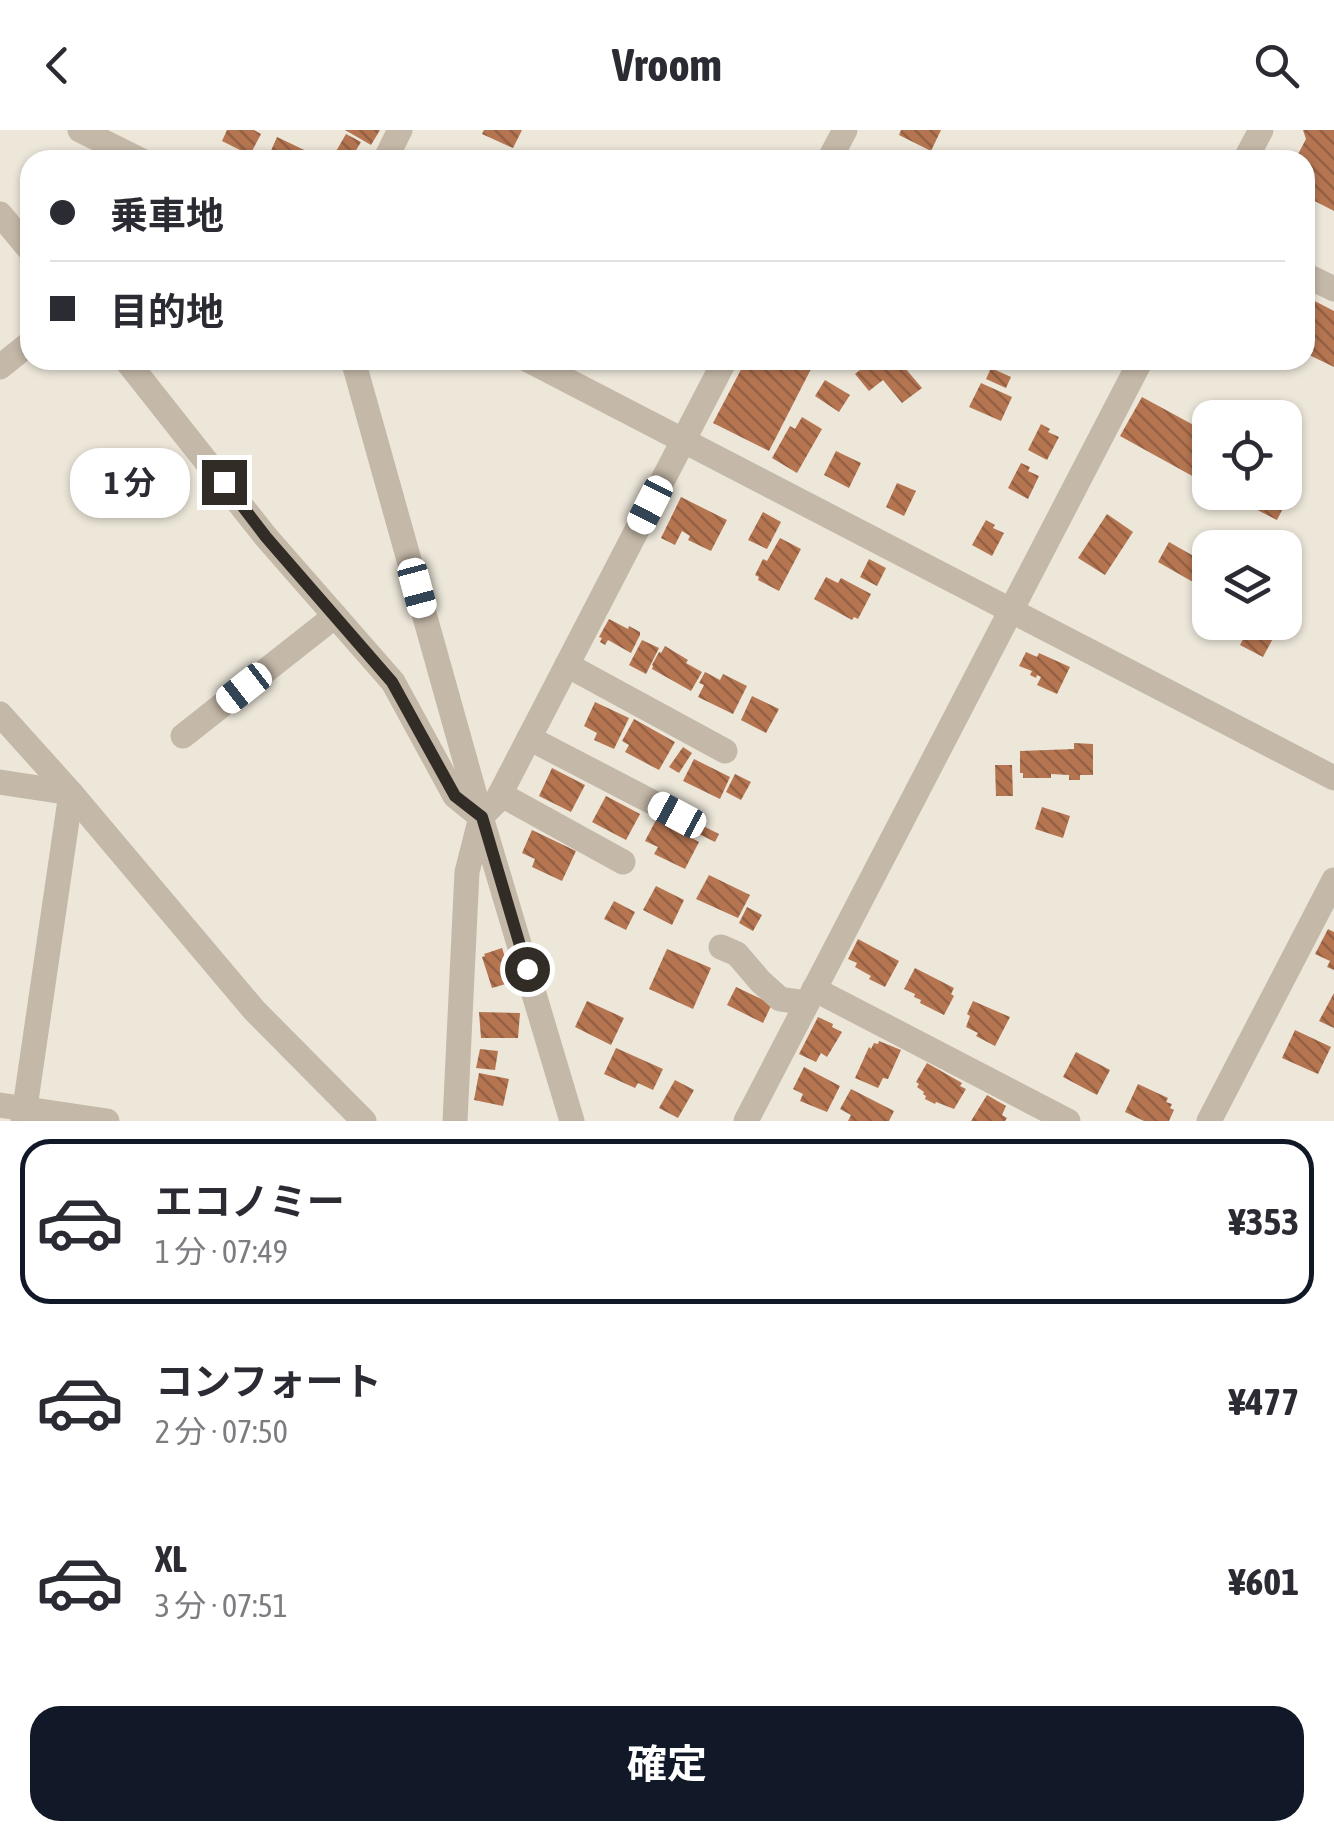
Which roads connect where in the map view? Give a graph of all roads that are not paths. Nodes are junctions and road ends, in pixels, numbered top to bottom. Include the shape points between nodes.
1 (80, 130) edge
2 (120, 150) edge
3 (0, 214) edge
4 (20, 238) edge
5 (20, 351) edge
6 (0, 368) edge
7 (134, 370) edge
8 (356, 370) edge
9 (547, 370) edge
10 (720, 370) edge
11 (1136, 370) edge
12 (683, 441) junction
13 (1011, 610) junction
14 (335, 616) junction
15 (567, 665) junction
16 (0, 714) edge
17 (183, 736) dead end
18 (529, 738) junction
19 (725, 750) dead end
20 (1334, 778) edge
21 (0, 782) edge
22 (70, 793) junction
23 (500, 794) junction
24 (677, 815) dead end
25 (482, 817) junction
26 (623, 862) dead end
27 (1334, 880) edge
28 (721, 947) dead end
29 (811, 996) junction
30 (16, 1111) edge
31 (754, 1118) edge
32 (106, 1121) edge
33 (364, 1121) edge
34 (455, 1121) edge
35 (572, 1121) edge
36 (1068, 1121) edge
37 (1208, 1121) edge

1 - 2 street
3 - 4 street
5 - 6 street
7 - 14 street
8 - 25 street
9 - 12 street
10 - 12 street
11 - 13 street
12 - 13 street
12 - 15 street
13 - 20 street
13 - 29 street
14 - 17 street
14 - 25 street via 392,682 455,796
15 - 18 street
15 - 19 street
16 - 22 street
18 - 23 street
18 - 24 street
21 - 22 street
22 - 30 street
22 - 33 street via 254,1010
23 - 25 street
23 - 26 street
25 - 34 street via 467,872
25 - 35 street
27 - 37 street
28 - 29 street via 737,954 780,998
29 - 31 street
29 - 36 street
30 - 32 street

